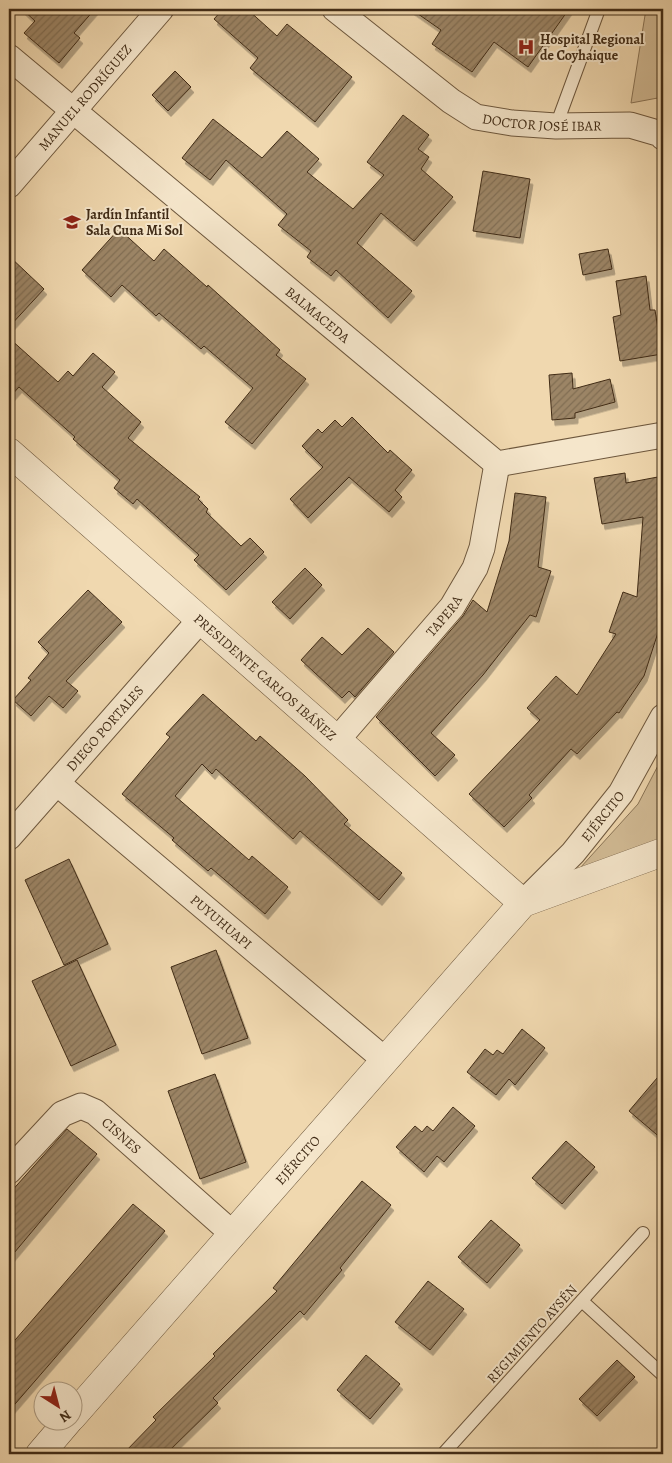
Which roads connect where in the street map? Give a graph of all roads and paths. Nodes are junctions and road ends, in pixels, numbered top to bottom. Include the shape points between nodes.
1 (161, 9) edge
2 (335, 9) edge
3 (599, 9) edge
4 (9, 57) edge
5 (73, 111) junction
6 (556, 126) junction
7 (663, 137) edge
8 (9, 185) edge
9 (663, 435) edge
10 (9, 452) edge
11 (497, 464) junction
12 (200, 620) junction
13 (663, 717) edge
14 (337, 740) junction
15 (57, 783) junction
16 (9, 837) edge
17 (663, 852) edge
18 (523, 903) junction
19 (385, 1060) junction
20 (9, 1171) edge
21 (643, 1233) dead end
22 (233, 1234) junction
23 (582, 1301) junction
24 (663, 1375) edge
25 (82, 1406) edge
26 (60, 1430) edge
27 (40, 1454) edge
28 (442, 1454) edge

1 - 5 street, MANUEL RODRÍGUEZ
2 - 6 street, DOCTOR JOSÉ IBAR via 476,117
3 - 6 lane
4 - 5 street, BALMACEDA
5 - 8 street, MANUEL RODRÍGUEZ
5 - 11 street, BALMACEDA
6 - 7 street, DOCTOR JOSÉ IBAR via 630,125
9 - 11 street
10 - 12 street, PRESIDENTE CARLOS IBÁÑEZ
11 - 14 street, TAPERA via 482,548 465,586 452,607
12 - 14 street, PRESIDENTE CARLOS IBÁÑEZ
12 - 15 street, DIEGO PORTALES
13 - 18 street, EJÉRCITO via 621,793 573,853
14 - 18 street, PRESIDENTE CARLOS IBÁÑEZ
15 - 16 street, DIEGO PORTALES
15 - 19 street, PUYUHUAPI
17 - 18 street, EJÉRCITO
18 - 19 street, EJÉRCITO
19 - 22 street, EJÉRCITO
20 - 22 street, CISNES via 62,1114 81,1106 110,1125
21 - 23 lane, REGIMIENTO AYSÉN
22 - 25 street, EJÉRCITO
23 - 24 lane
23 - 28 lane, REGIMIENTO AYSÉN
26 - 27 street

